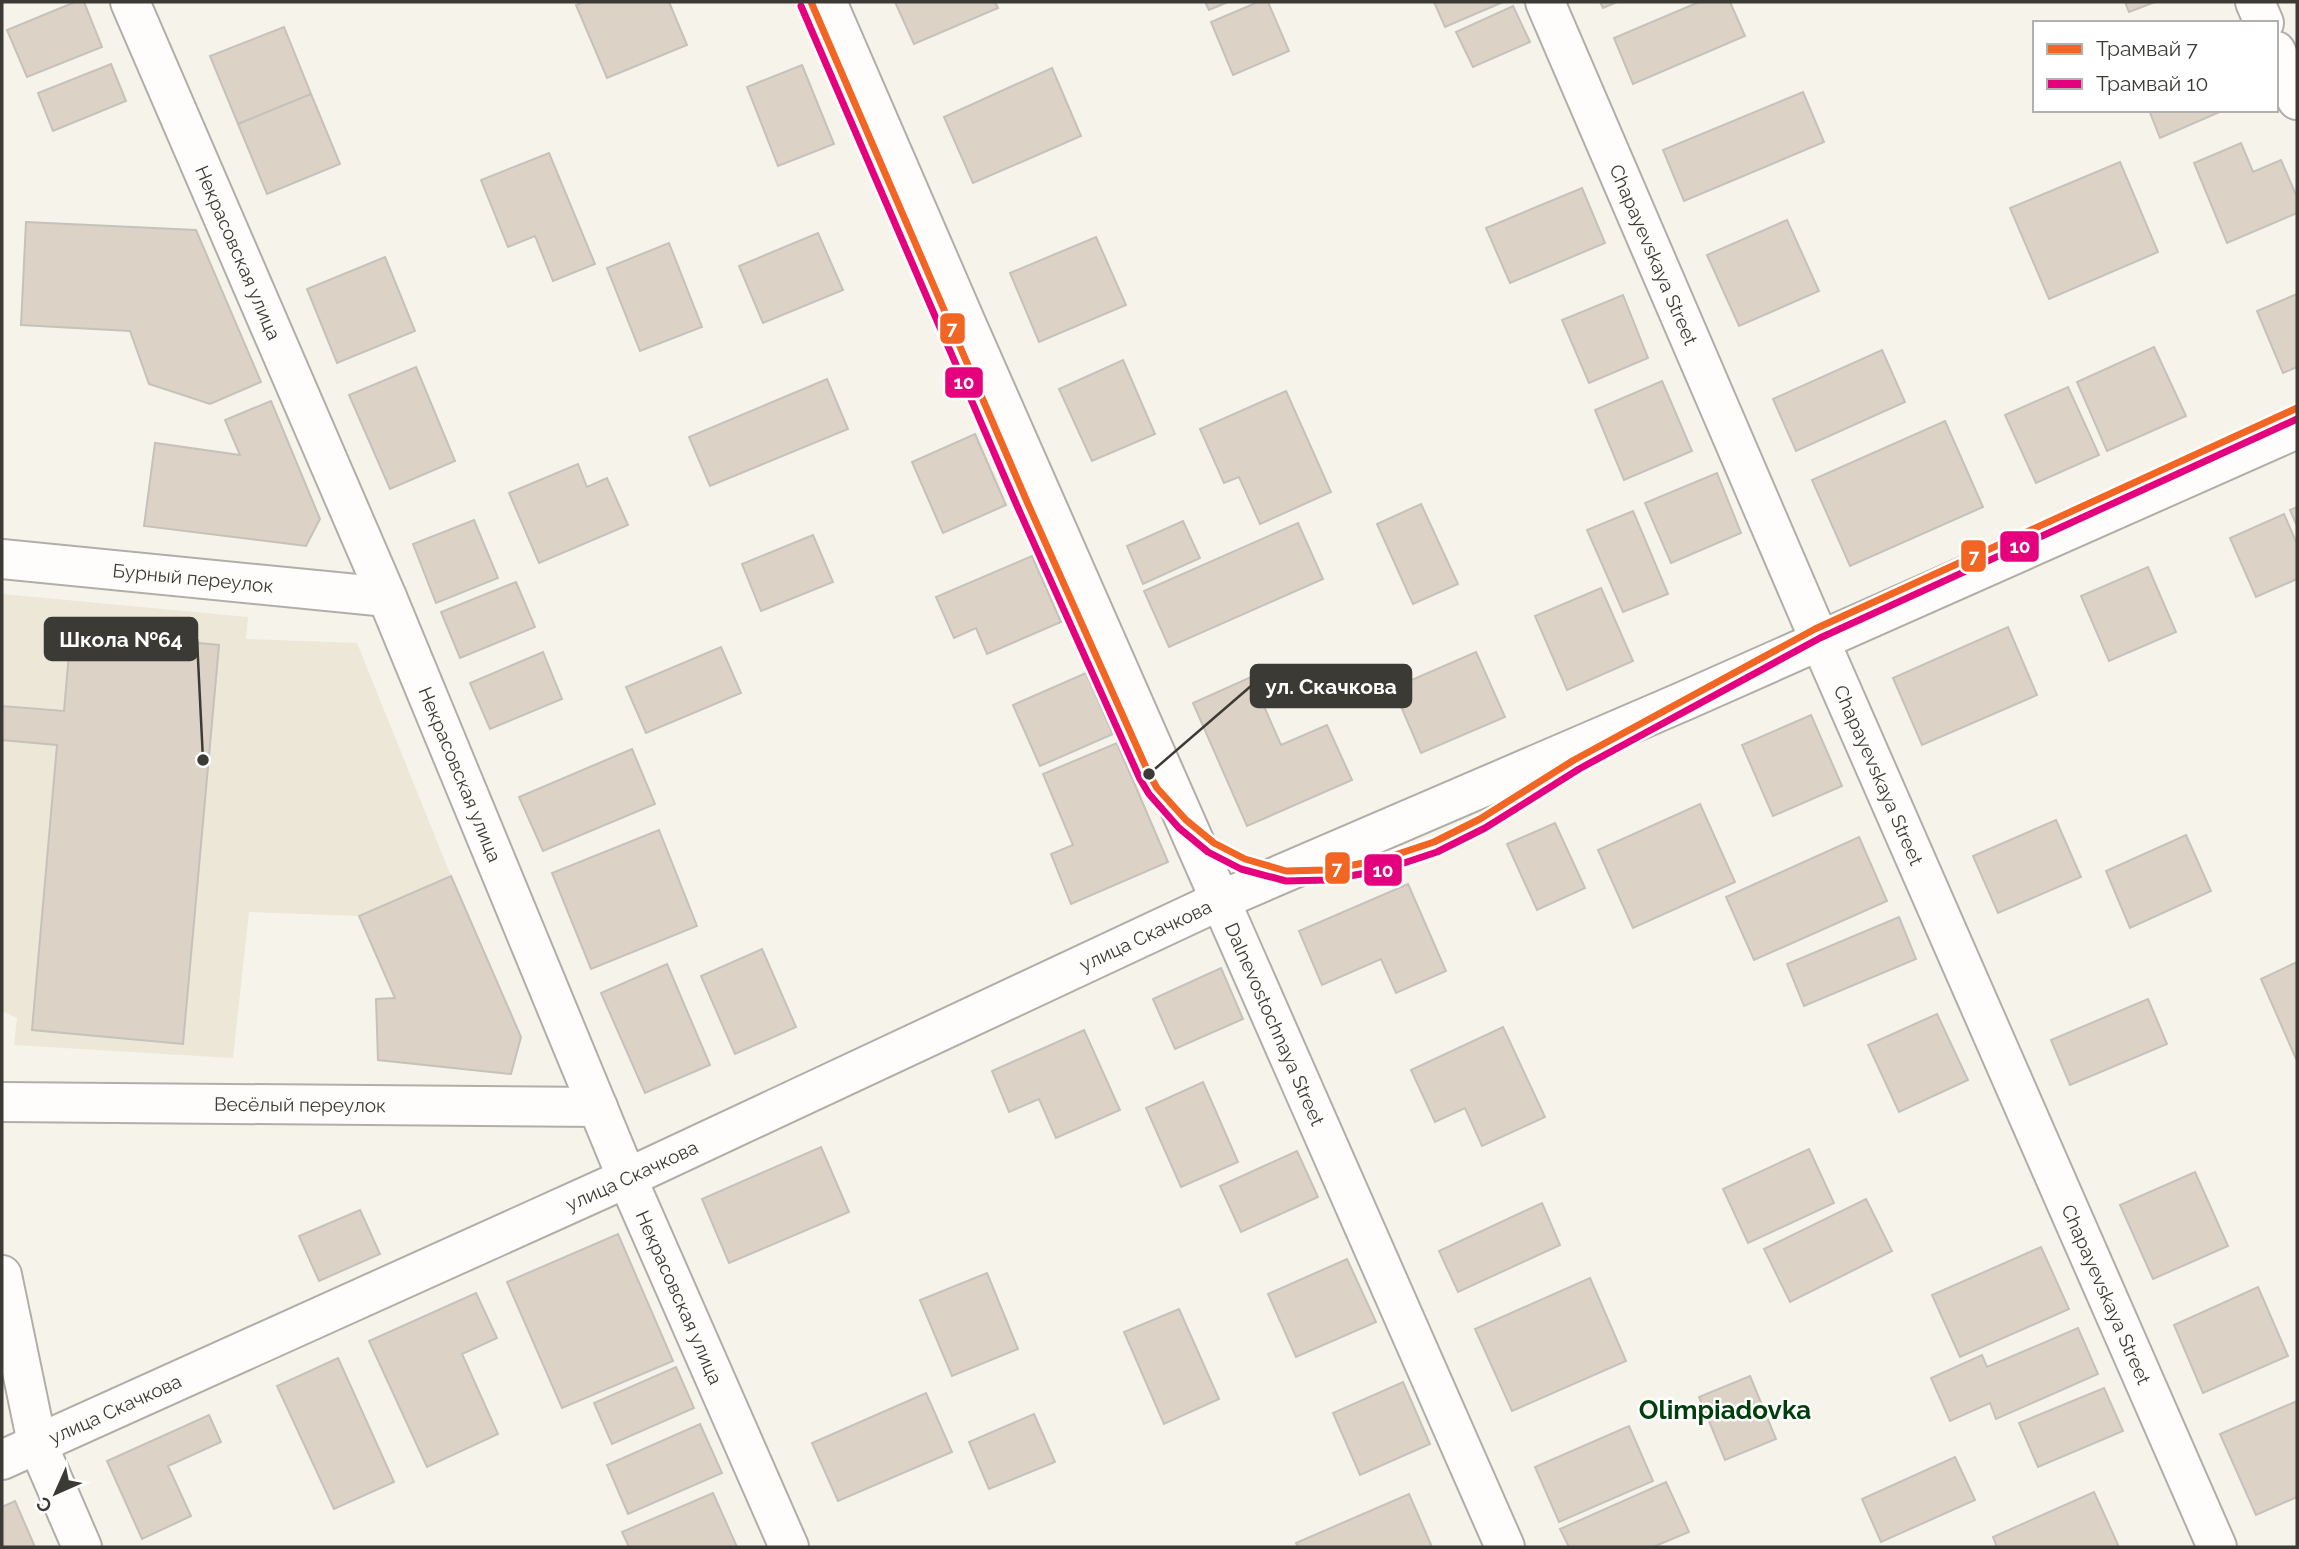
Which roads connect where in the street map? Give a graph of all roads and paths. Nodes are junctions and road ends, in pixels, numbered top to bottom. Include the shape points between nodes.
1 (130, 2) edge
2 (827, 2) edge
3 (1545, 2) edge
4 (2255, 2) edge
5 (2263, 21) edge
6 (2278, 56) edge
7 (2297, 100) edge
8 (2297, 429) edge
9 (2, 559) edge
10 (387, 597) junction
11 (1820, 641) junction
12 (1221, 900) junction
13 (2, 1102) edge
14 (598, 1107) junction
15 (627, 1178) junction
16 (2, 1275) edge
17 (37, 1443) junction
18 (2, 1460) edge
19 (82, 1547) edge
20 (789, 1547) edge
21 (1505, 1547) edge
22 (2217, 1547) edge

1 - 10 street, Некрасовская улица
2 - 12 street, Dalnevostochnaya Street
3 - 11 street, Chapayevskaya Street
4 - 5 street
6 - 7 street
8 - 11 street, улица Скачкова
9 - 10 street, Бурный переулок
10 - 14 street, Некрасовская улица
11 - 12 street, улица Скачкова
11 - 22 street, Chapayevskaya Street
12 - 15 street, улица Скачкова
12 - 21 street, Dalnevostochnaya Street
13 - 14 street, Весёлый переулок
14 - 15 street, Некрасовская улица
15 - 17 street, улица Скачкова
15 - 20 street, Некрасовская улица
16 - 17 street
17 - 18 street, улица Скачкова
17 - 19 street

